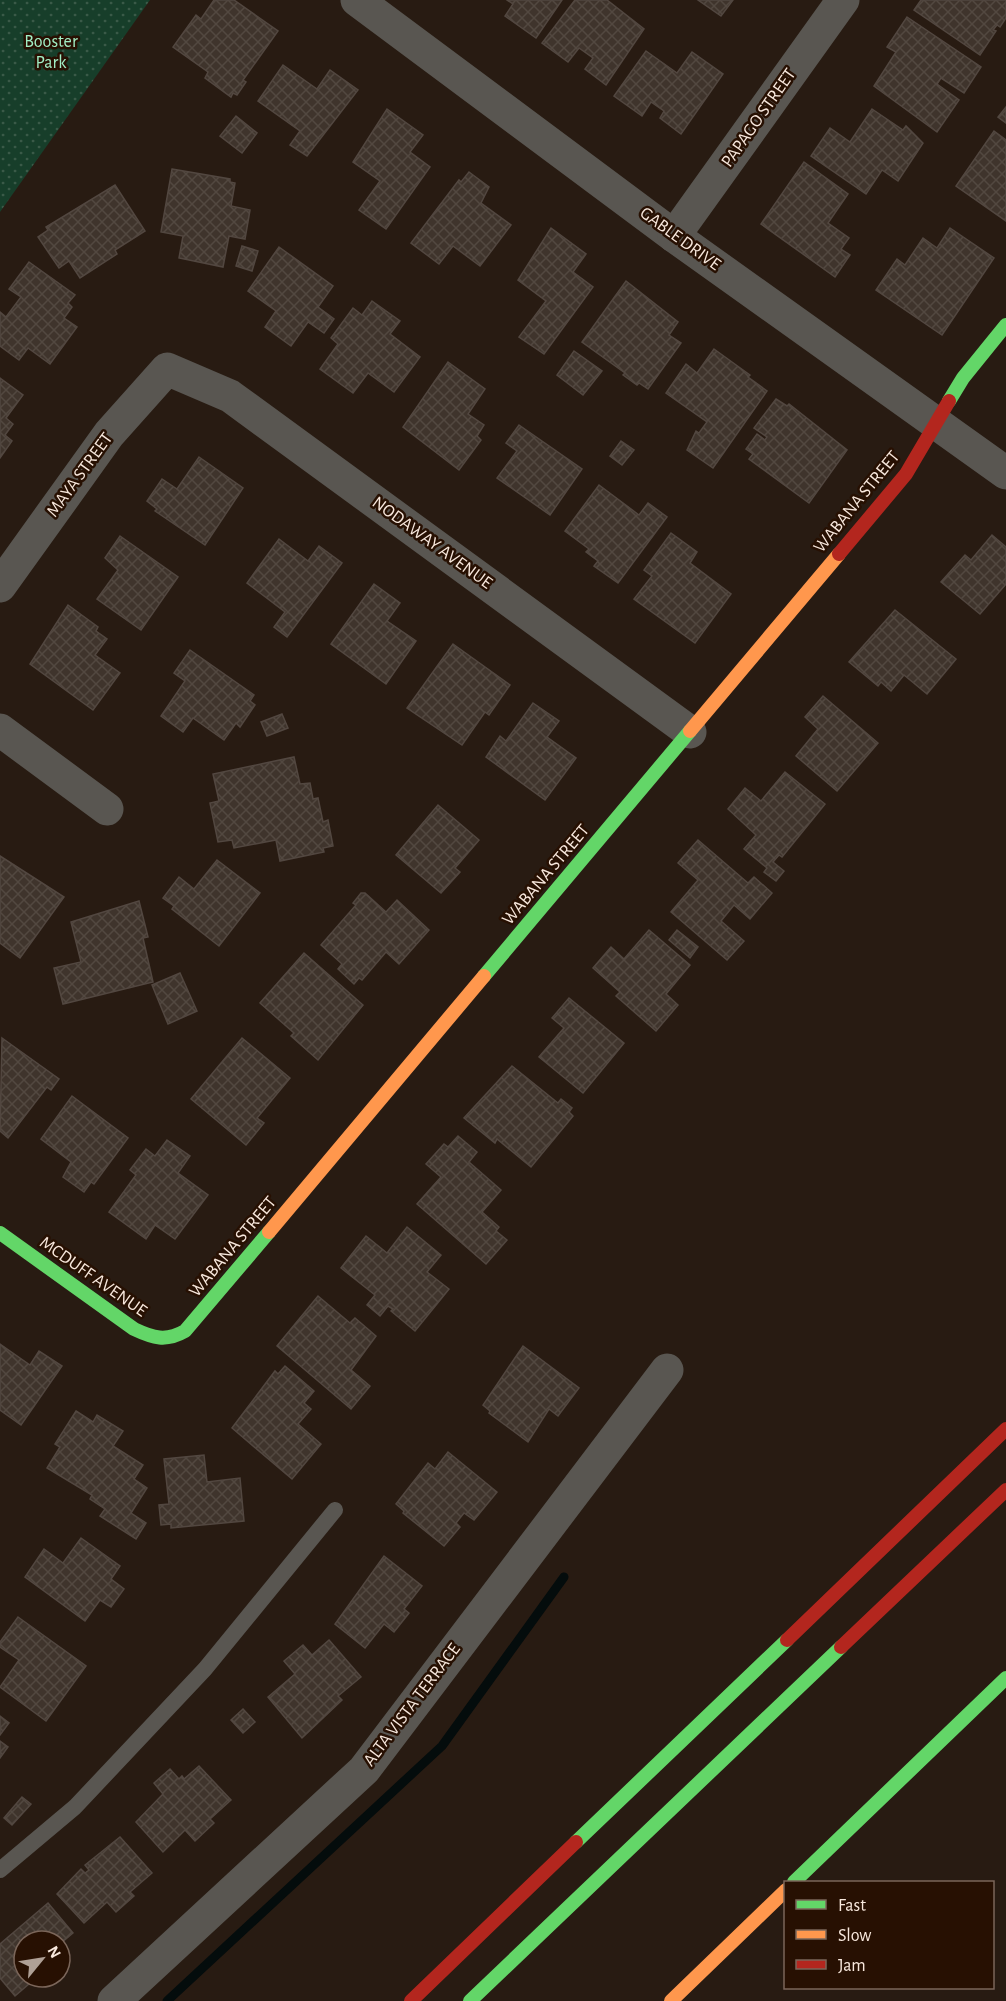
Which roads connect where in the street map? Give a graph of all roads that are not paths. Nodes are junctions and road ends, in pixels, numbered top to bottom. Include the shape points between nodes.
1 (357, 0) edge
2 (843, 0) edge
3 (398, 12) edge
4 (675, 236) junction
5 (1006, 325) edge
6 (167, 369) joint
7 (935, 423) junction
8 (1006, 473) edge
9 (0, 586) edge
10 (0, 730) edge
11 (690, 732) junction
12 (107, 809) dead end
13 (0, 1233) edge
14 (171, 1339) joint
15 (667, 1370) dead end
16 (1006, 1429) edge
17 (1006, 1490) edge
18 (336, 1510) dead end
19 (1006, 1678) edge
20 (0, 1870) edge
21 (795, 1881) edge
22 (784, 1892) edge
23 (114, 2001) edge
24 (411, 2001) edge
25 (470, 2001) edge
26 (671, 2001) edge

1 - 3 street, GABLE DRIVE
2 - 4 street, PAPAGO STREET
3 - 4 street, GABLE DRIVE
4 - 7 street, GABLE DRIVE
5 - 7 main road, WABANA STREET via 963,378
6 - 9 street, MAYA STREET via 109,434
6 - 11 street, NODAWAY AVENUE via 230,396
7 - 8 street, GABLE DRIVE
7 - 11 main road, WABANA STREET via 906,474
10 - 12 street
11 - 14 main road, WABANA STREET via 200,1316
13 - 14 main road, MCDUFF AVENUE via 111,1315 154,1339
15 - 23 street, ALTA VISTA TERRACE via 364,1770
16 - 24 main road
17 - 25 main road
18 - 20 lane via 205,1669 75,1807
19 - 21 main road
22 - 26 main road

